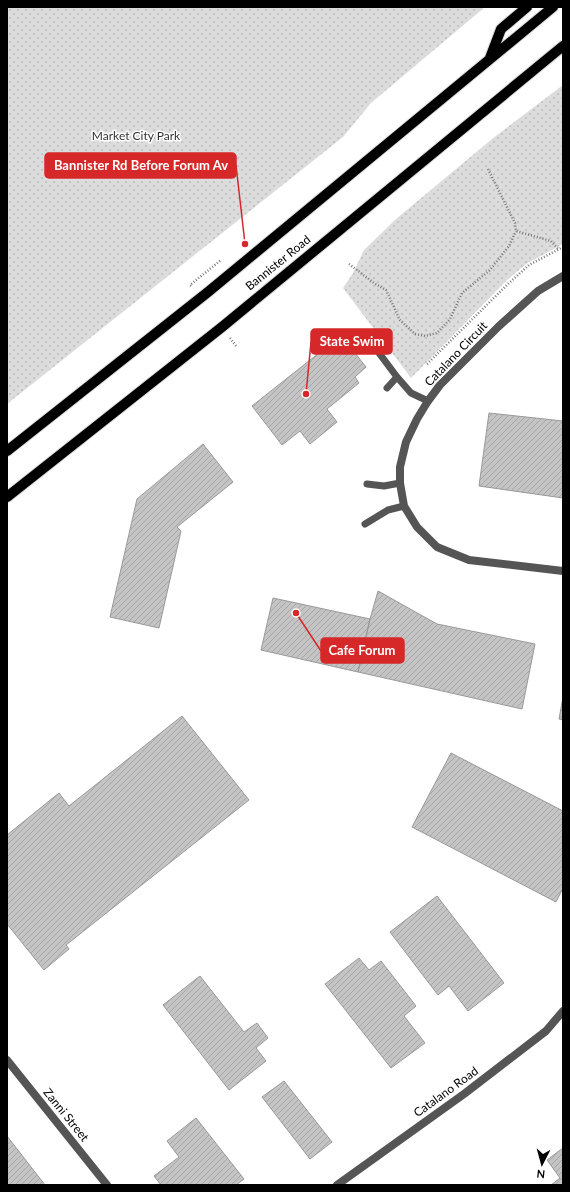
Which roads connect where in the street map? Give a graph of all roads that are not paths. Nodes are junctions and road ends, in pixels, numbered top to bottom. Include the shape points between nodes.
1 (527, 7) edge
2 (553, 7) edge
3 (563, 46) edge
4 (490, 58) junction
5 (563, 276) edge
6 (364, 333) dead end
7 (397, 377) junction
8 (387, 388) dead end
9 (428, 401) junction
10 (7, 451) edge
11 (400, 483) junction
12 (367, 484) dead end
13 (7, 497) edge
14 (404, 506) junction
15 (365, 524) dead end
16 (563, 572) edge
17 (563, 1011) edge
18 (7, 1060) edge
19 (107, 1185) edge
20 (337, 1185) edge

1 - 4 main road via 501,29
2 - 4 main road, Bannister Road
3 - 13 main road, Bannister Road via 222,327
4 - 10 main road, Bannister Road via 208,292
5 - 9 street, Catalano Circuit via 538,291 498,327 440,385
6 - 7 lane
7 - 8 lane
7 - 9 lane via 412,393
9 - 11 street, Catalano Circuit via 406,442 400,467
11 - 12 lane via 384,486
11 - 14 street, Catalano Circuit
14 - 15 lane via 388,510
14 - 16 street, Catalano Circuit via 417,528 437,547 469,560
17 - 20 street, Catalano Road via 546,1031 464,1094
18 - 19 street, Zanni Street

